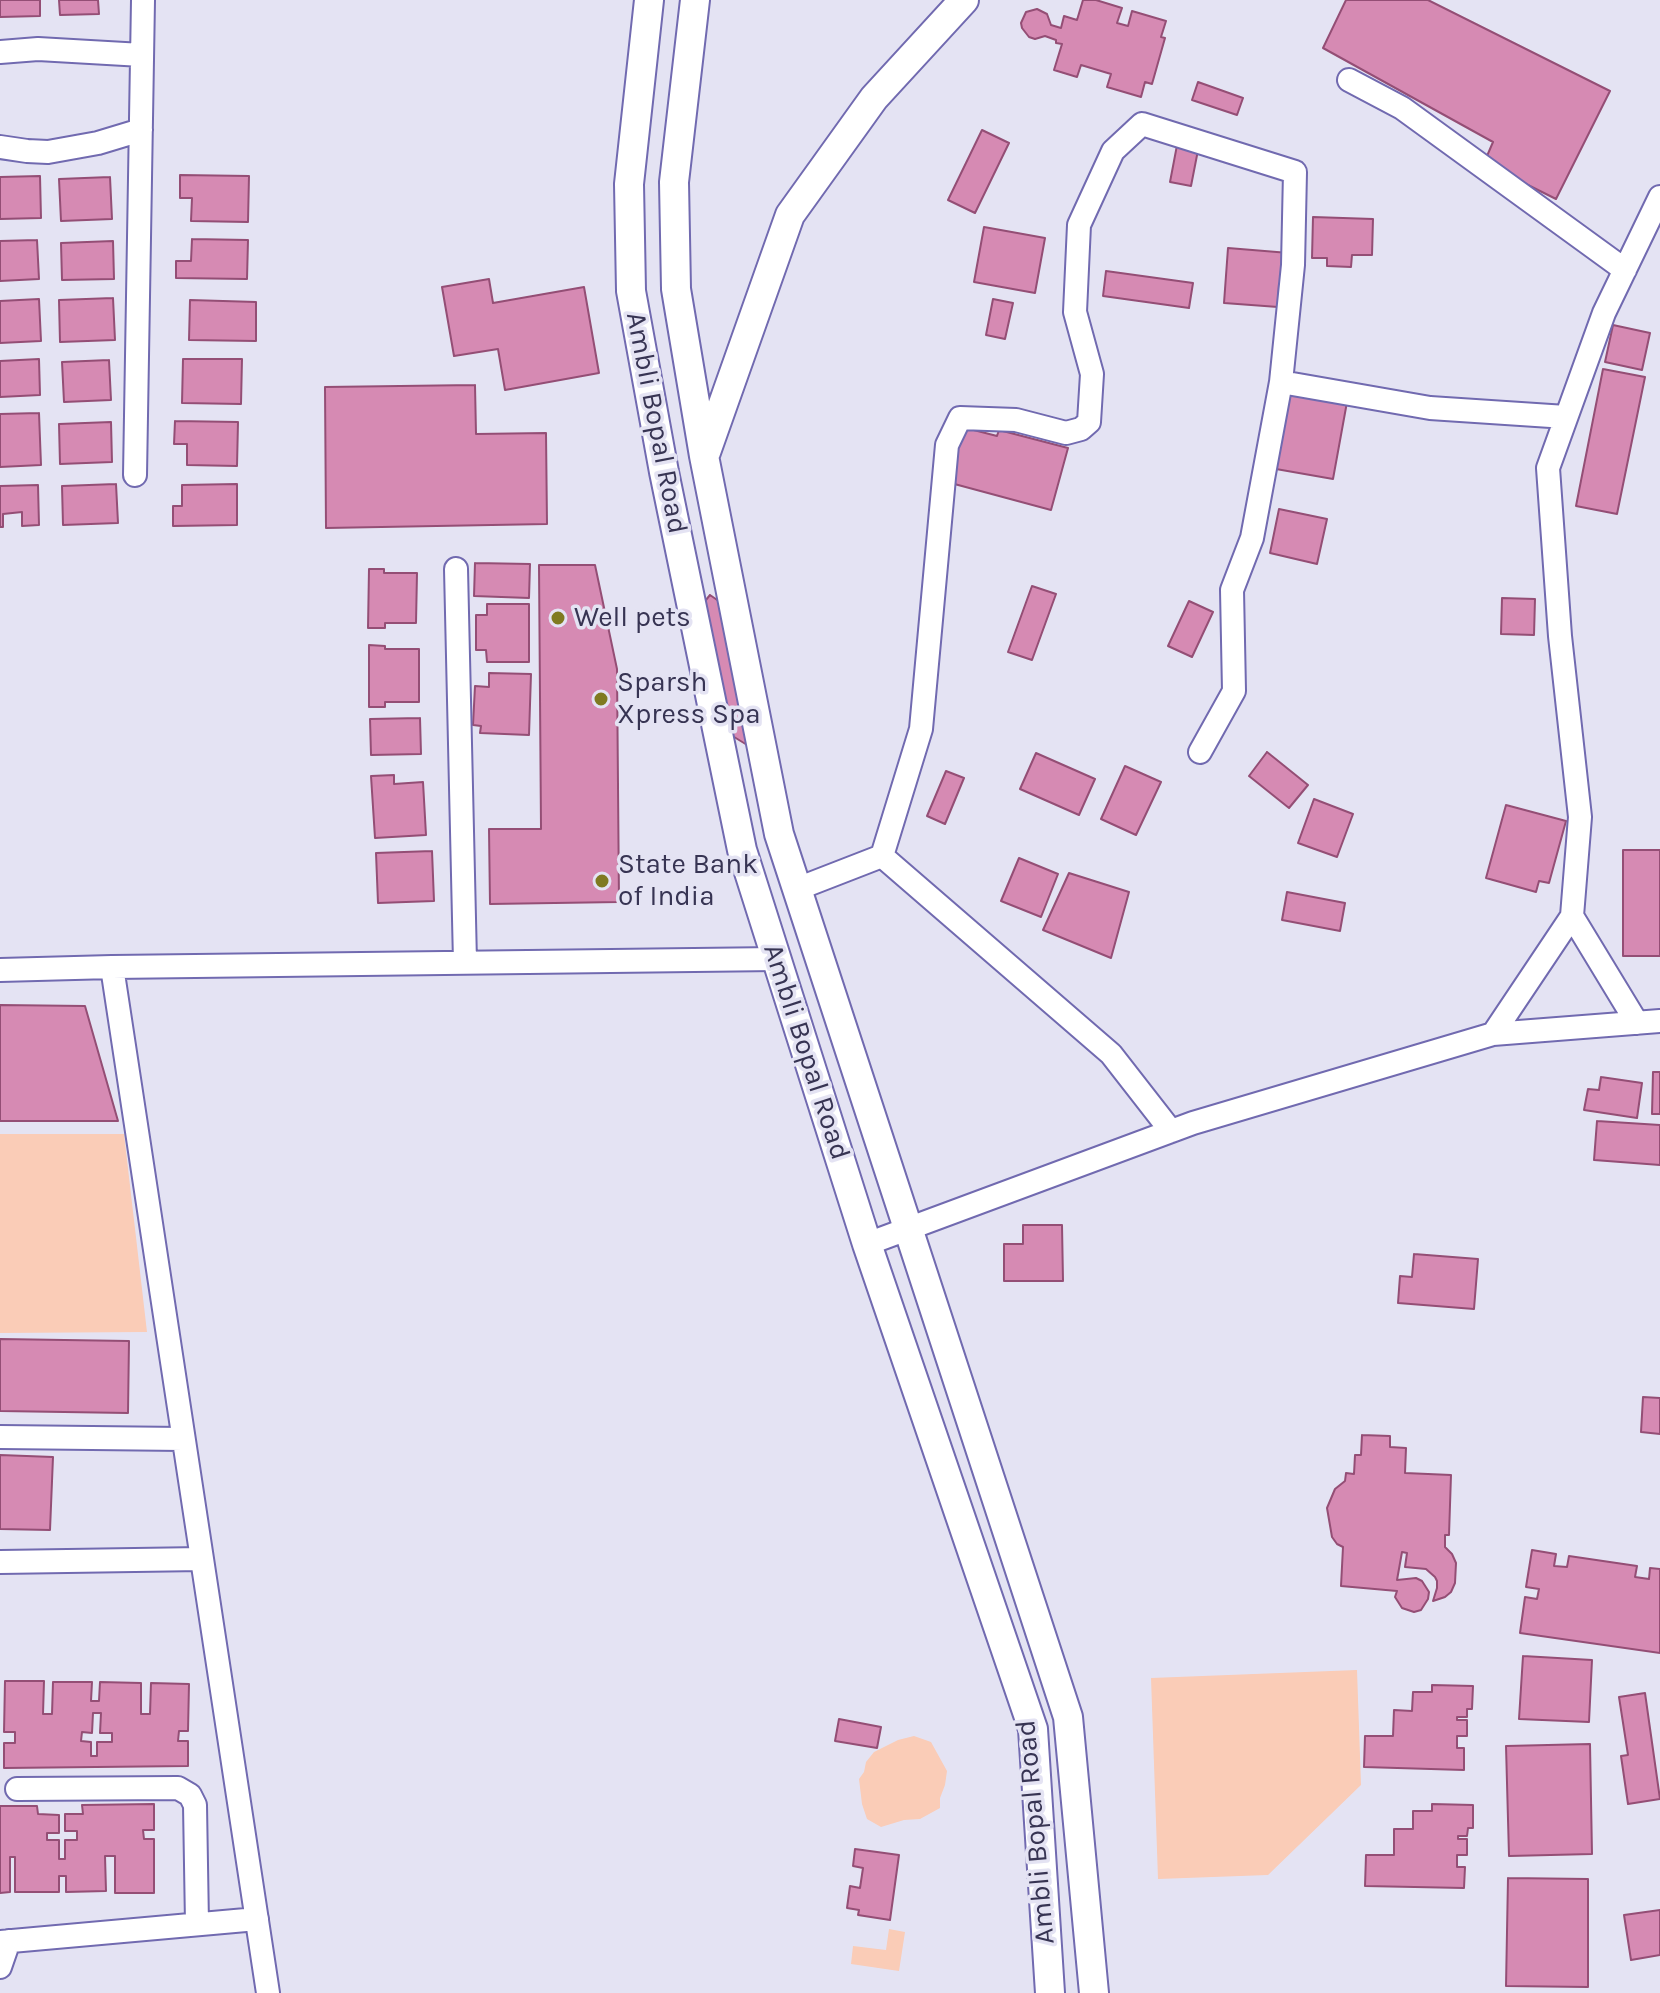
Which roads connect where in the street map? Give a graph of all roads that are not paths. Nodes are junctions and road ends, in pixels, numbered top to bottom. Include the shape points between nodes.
1 (143, 0) edge
2 (649, 0) edge
3 (695, 0) edge
4 (964, 0) edge
5 (0, 52) edge
6 (142, 55) junction
7 (1349, 80) dead end
8 (141, 130) junction
9 (0, 147) edge
10 (1660, 197) edge
11 (1625, 270) junction
12 (1281, 382) junction
13 (1566, 417) junction
14 (704, 456) junction
15 (135, 475) dead end
16 (456, 569) dead end
17 (1200, 752) dead end
18 (779, 834) junction
19 (742, 850) junction
20 (882, 856) junction
21 (797, 889) junction
22 (1572, 916) junction
23 (777, 959) junction
24 (465, 962) junction
25 (112, 967) junction
26 (0, 970) edge
27 (1660, 1021) edge
28 (1637, 1023) junction
29 (1493, 1034) junction
30 (1171, 1131) junction
31 (908, 1229) junction
32 (867, 1244) junction
33 (0, 1437) edge
34 (183, 1439) junction
35 (202, 1559) junction
36 (0, 1562) edge
37 (17, 1789) dead end
38 (257, 1919) junction
39 (197, 1924) junction
40 (4, 1942) edge
41 (0, 1967) edge
42 (268, 1993) edge
43 (1050, 1993) edge
44 (1094, 1993) edge

1 - 6 street
2 - 19 street, Ambli Bopal Road via 629,184 631,291
3 - 14 street, Ambli Bopal Road via 674,182 676,289
4 - 14 street via 874,98 790,215
5 - 6 street
6 - 8 street
7 - 11 street via 1402,108
8 - 9 street via 48,152
8 - 15 street
10 - 11 street
11 - 13 street
12 - 13 street via 1430,408
12 - 17 street via 1252,538 1232,590 1234,691
12 - 20 street via 1293,265 1295,172 1142,124 1113,151 1079,225 1075,312 1092,374 1089,422 1066,433 1016,420 960,418 947,445 921,729
13 - 22 street via 1548,468 1580,817
14 - 18 street, Ambli Bopal Road
16 - 24 street
18 - 19 street
18 - 21 street, Ambli Bopal Road
19 - 23 street, Ambli Bopal Road
20 - 21 street
20 - 30 street via 1111,1054
21 - 31 street, Ambli Bopal Road
22 - 28 street
22 - 29 street
23 - 24 street
23 - 32 street, Ambli Bopal Road
24 - 25 street
25 - 26 street
25 - 34 street
27 - 28 street
28 - 29 street
29 - 30 street
30 - 31 street
31 - 32 street
31 - 44 street, Ambli Bopal Road via 1068,1717
32 - 43 street, Ambli Bopal Road via 1033,1729
33 - 34 street
34 - 35 street
35 - 36 street
35 - 38 street
37 - 39 street via 178,1788 190,1795 195,1805
38 - 39 street
38 - 42 street
39 - 40 street
40 - 41 street

